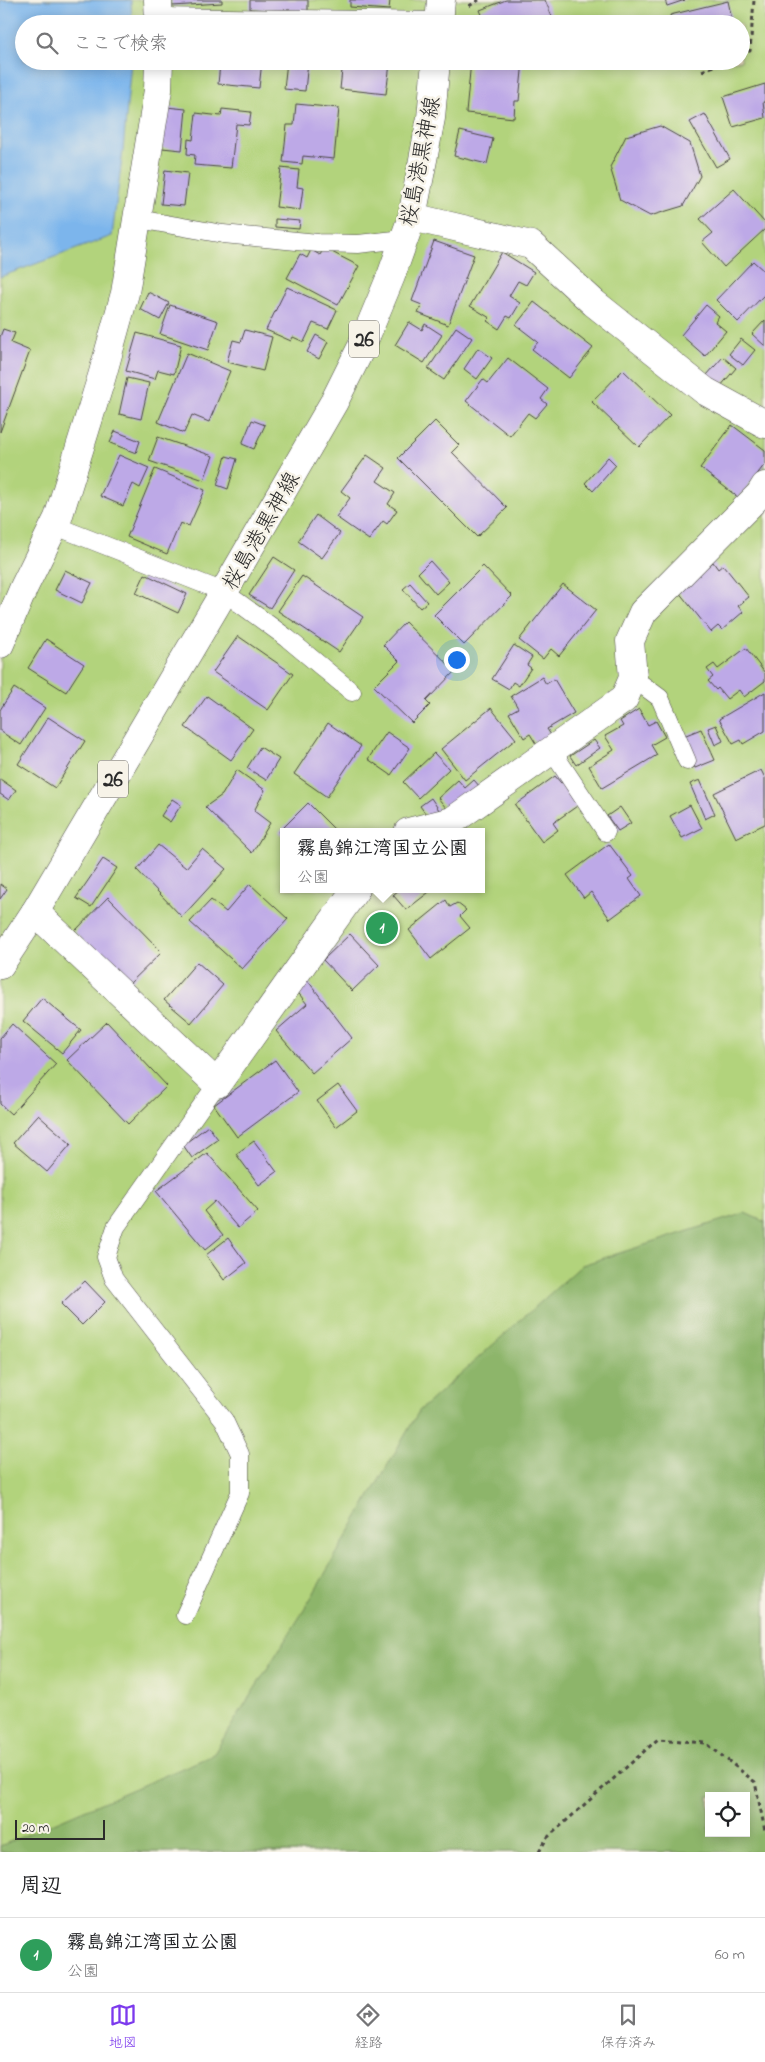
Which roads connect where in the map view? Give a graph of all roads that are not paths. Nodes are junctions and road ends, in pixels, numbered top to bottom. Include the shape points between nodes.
1 (159, 13) edge
2 (440, 15) edge
3 (159, 70) edge
4 (435, 70) edge
5 (138, 219) junction
6 (408, 228) junction
7 (765, 424) edge
8 (765, 486) edge
9 (53, 525) junction
10 (224, 592) junction
11 (0, 644) edge
12 (633, 678) junction
13 (352, 692) dead end
14 (552, 751) junction
15 (688, 761) dead end
16 (424, 828) edge
17 (606, 832) dead end
18 (353, 893) edge
19 (34, 912) junction
20 (0, 965) edge
21 (217, 1084) junction
22 (185, 1615) dead end

1 - 2 lane
3 - 5 street
4 - 6 street, 桜島港黒神線 / 26 via 431,118
5 - 6 lane via 223,234 318,243 358,244
5 - 9 street via 125,293 102,376 58,518
6 - 7 street via 531,245 594,303 705,390
6 - 10 street, 桜島港黒神線 / 26 via 391,276 334,402
8 - 12 street via 643,612 630,641
9 - 10 lane
9 - 11 street
10 - 13 lane via 287,638
10 - 19 street, 桜島港黒神線 / 26
12 - 14 street via 624,699
12 - 15 lane via 660,698
14 - 16 street via 452,821
14 - 17 lane
18 - 21 street
19 - 20 street, 桜島港黒神線 / 26
19 - 21 street
21 - 22 lane via 116,1227 106,1256 114,1279 224,1420 240,1454 240,1493

